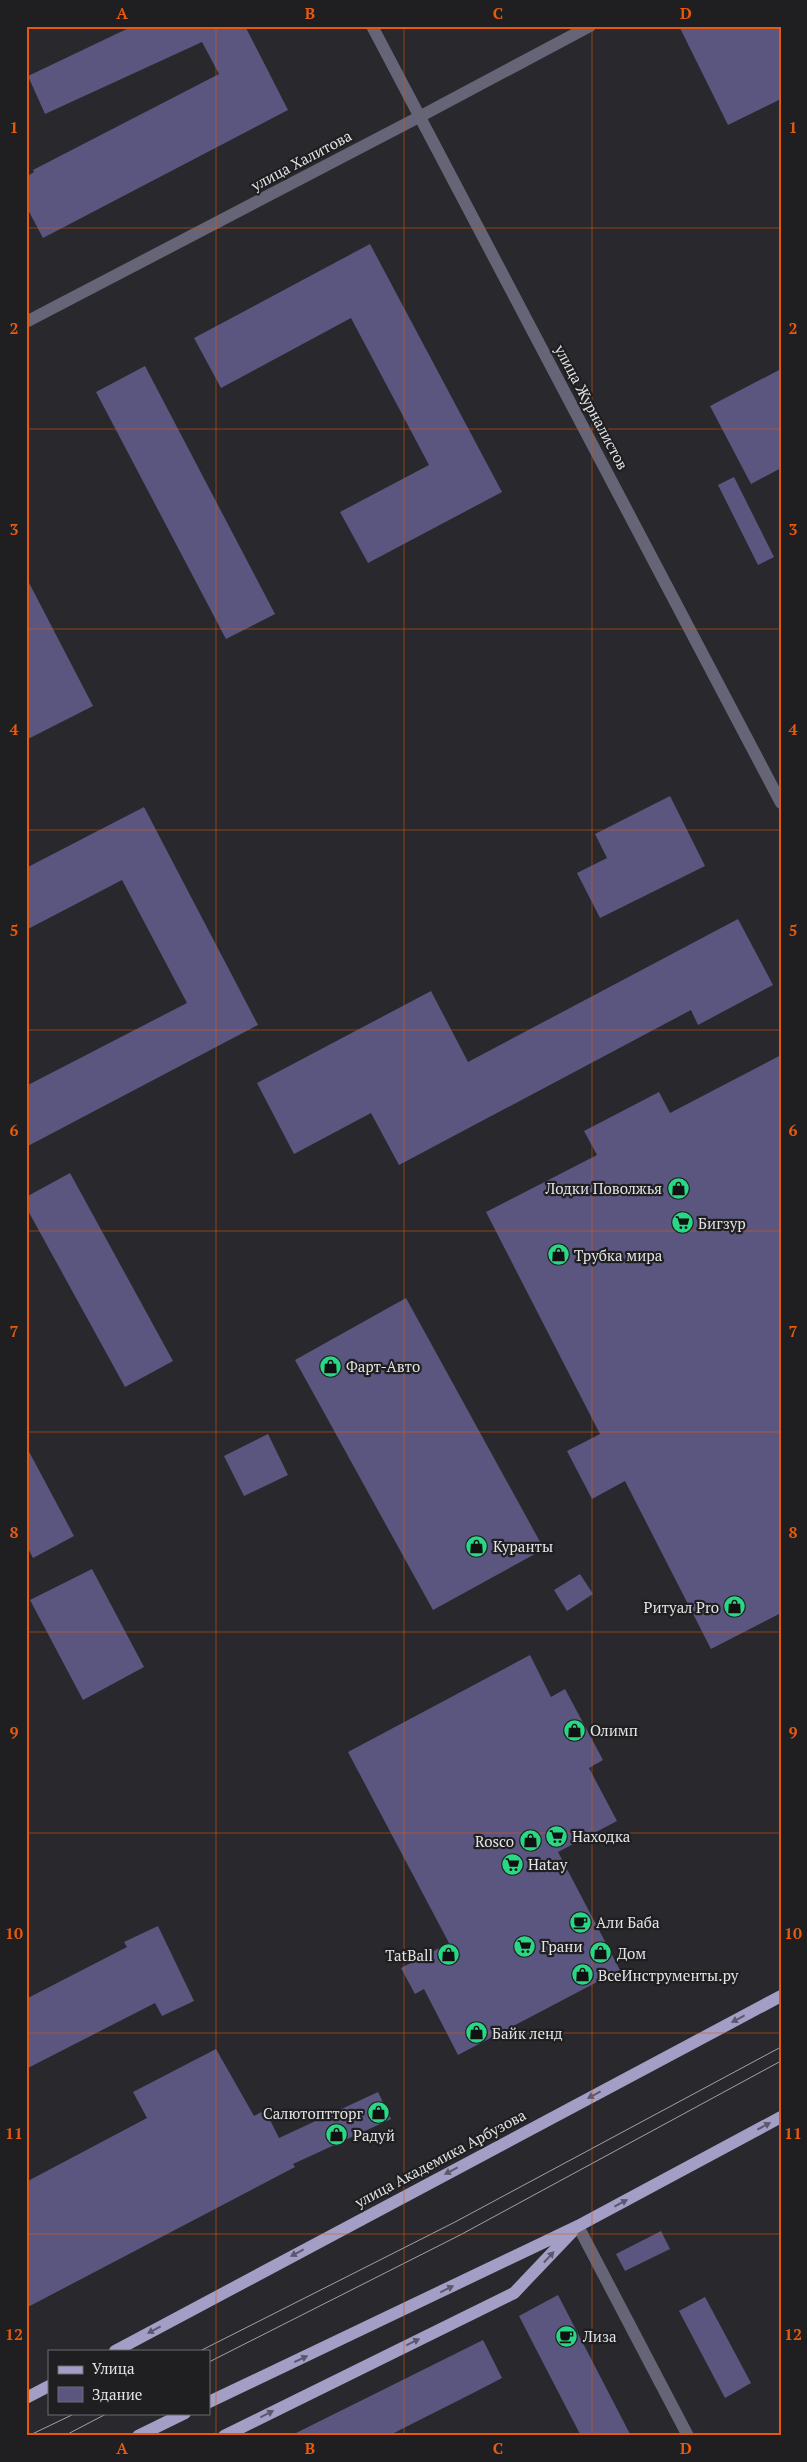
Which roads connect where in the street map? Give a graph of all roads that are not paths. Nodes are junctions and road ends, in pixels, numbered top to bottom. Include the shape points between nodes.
1 (372, 26) edge
2 (590, 26) edge
3 (419, 117) junction
4 (26, 322) edge
5 (781, 803) edge
6 (781, 1996) edge
7 (781, 2117) edge
8 (578, 2226) junction
9 (117, 2350) edge
10 (48, 2387) edge
11 (26, 2398) edge
12 (210, 2402) edge
13 (183, 2414) edge
14 (138, 2436) edge
15 (224, 2436) edge
16 (688, 2436) edge

1 - 3 street, улица Журналистов
2 - 3 street, улица Халитова
3 - 4 street, улица Халитова
3 - 5 street, улица Журналистов
6 -> 9 main road, улица Академика Арбузова
8 -> 7 main road
12 -> 8 main road
15 -> 8 main road via 514,2293
8 - 16 street
10 - 11 main road
13 - 14 main road

